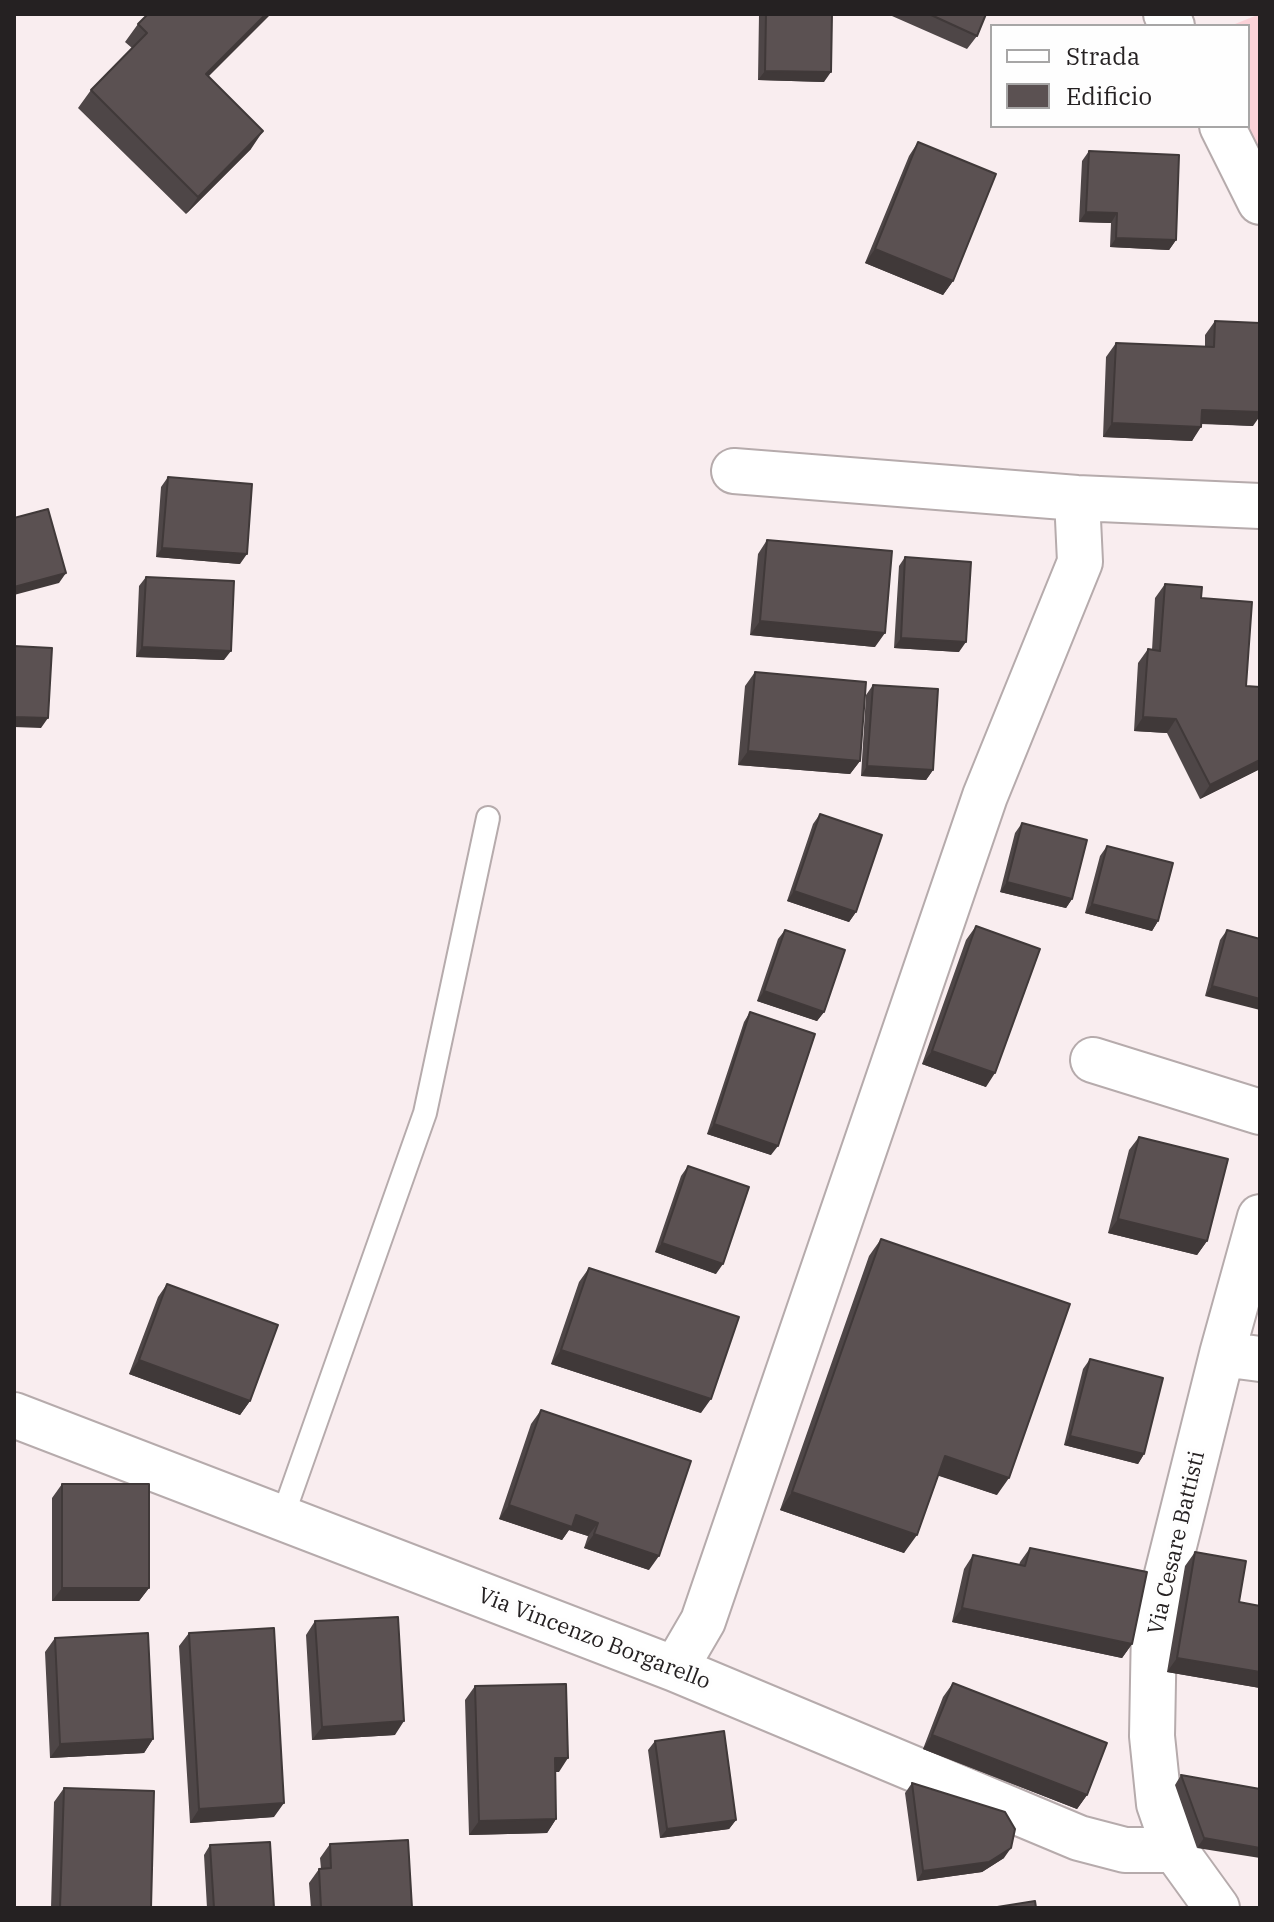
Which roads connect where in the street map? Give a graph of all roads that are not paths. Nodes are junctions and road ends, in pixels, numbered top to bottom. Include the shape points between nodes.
1 (1223, 128) edge
2 (1260, 202) edge
3 (734, 471) dead end
4 (1077, 498) junction
5 (1260, 506) edge
6 (488, 818) dead end
7 (1093, 1060) dead end
8 (1260, 1112) edge
9 (1260, 1217) edge
10 (1241, 1357) edge
11 (14, 1415) edge
12 (282, 1518) junction
13 (675, 1669) junction
14 (1175, 1850) junction
15 (1217, 1908) edge

1 - 2 street
3 - 4 street
4 - 5 street
4 - 13 street via 1080,562 985,796 703,1621
6 - 12 lane via 425,1113
7 - 8 street
9 - 10 street, Via Cesare Battisti
10 - 14 street, Via Cesare Battisti via 1154,1626 1152,1736 1159,1804
11 - 12 street, Via Vincenzo Borgarello
12 - 13 street, Via Vincenzo Borgarello
13 - 14 street, Via Vincenzo Borgarello via 1079,1838 1125,1850
14 - 15 street, Via Cesare Battisti

